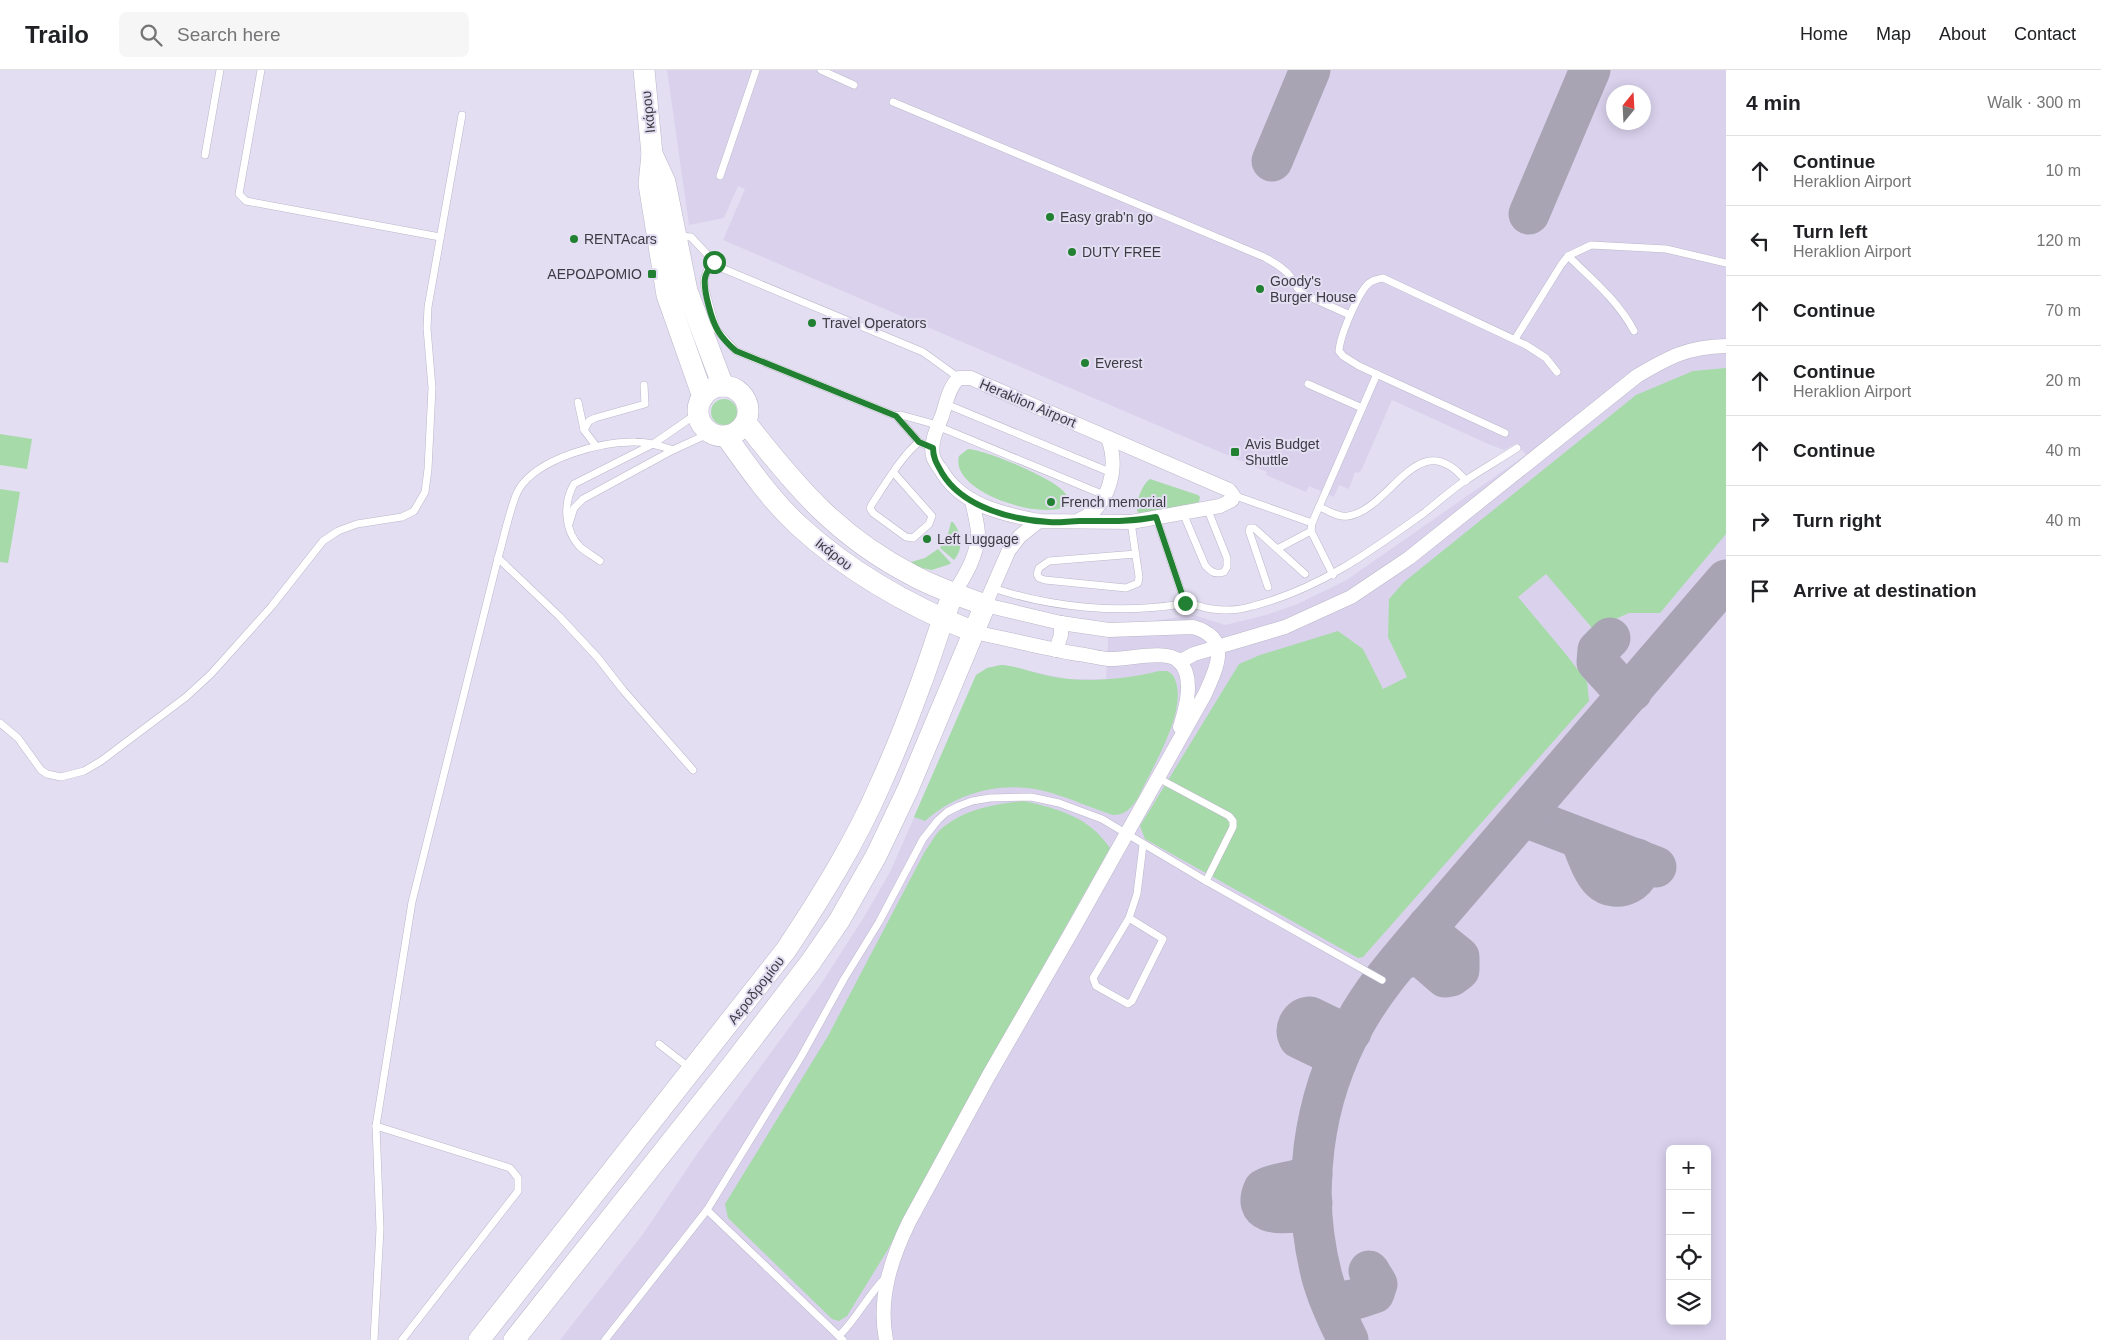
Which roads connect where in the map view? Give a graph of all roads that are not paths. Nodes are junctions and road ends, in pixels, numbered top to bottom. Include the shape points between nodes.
1 (220, 70) edge
2 (261, 70) edge
3 (644, 70) edge
4 (756, 70) edge
5 (821, 70) edge
6 (854, 84) dead end
7 (893, 102) dead end
8 (462, 115) dead end
9 (652, 154) junction
10 (205, 155) dead end
11 (720, 176) dead end
12 (676, 236) junction
13 (440, 237) junction
14 (1568, 256) junction
15 (714, 262) junction
16 (1726, 263) edge
17 (1350, 315) junction
18 (1634, 331) dead end
19 (1515, 340) junction
20 (1726, 346) edge
21 (1557, 372) dead end
22 (1377, 374) junction
23 (959, 378) junction
24 (1308, 384) dead end
25 (644, 385) dead end
26 (723, 386) junction
27 (578, 402) dead end
28 (946, 404) junction
29 (700, 405) junction
30 (1362, 408) junction
31 (896, 416) junction
32 (746, 423) junction
33 (938, 426) junction
34 (584, 430) junction
35 (1505, 433) dead end
36 (718, 434) junction
37 (1108, 438) junction
38 (919, 442) junction
39 (653, 444) junction
40 (596, 446) junction
41 (933, 448) junction
42 (1517, 448) dead end
43 (673, 450) junction
44 (894, 473) junction
45 (1112, 474) junction
46 (1466, 481) junction
47 (1233, 495) junction
48 (1104, 496) junction
49 (972, 500) junction
50 (1319, 507) junction
51 (1207, 508) junction
52 (1183, 513) junction
53 (1156, 517) junction
54 (1039, 521) junction
55 (1076, 521) junction
56 (1131, 522) junction
57 (1312, 522) junction
58 (569, 526) junction
59 (1311, 531) junction
60 (1279, 548) junction
61 (1136, 554) junction
62 (498, 558) junction
63 (600, 561) dead end
64 (1305, 574) dead end
65 (1333, 575) junction
66 (1268, 587) dead end
67 (954, 593) junction
68 (989, 596) junction
69 (1185, 603) junction
70 (942, 619) junction
71 (1061, 624) junction
72 (974, 632) junction
73 (1218, 647) junction
74 (1056, 650) junction
75 (1179, 662) junction
76 (0, 723) edge
77 (1172, 751) junction
78 (693, 770) dead end
79 (1158, 778) junction
80 (1125, 834) junction
81 (1143, 845) junction
82 (1206, 881) junction
83 (1129, 918) junction
84 (1382, 980) dead end
85 (659, 1044) dead end
86 (693, 1071) junction
87 (376, 1126) junction
88 (707, 1210) junction
89 (888, 1275) junction
90 (841, 1338) edge
91 (374, 1340) edge
92 (402, 1340) edge
93 (479, 1340) edge
94 (514, 1340) edge
95 (605, 1340) edge
96 (886, 1340) edge

1 - 10 lane
2 - 13 lane via 239,194 246,201
3 - 9 main road, Ικάρου
4 - 11 lane
5 - 6 lane
7 - 17 lane via 1264,257 1281,266 1301,293
8 - 13 lane
9 - 12 main road, Ικάρου via 665,182
9 - 29 main road, Ικάρου via 649,184 667,295
12 - 15 lane, Heraklion Airport via 691,237
12 - 26 main road, Ικάρου via 687,292
13 - 76 lane via 427,317 432,388 428,478 422,499 414,511 402,517 357,524 324,540 272,607 211,674 178,703 84,771 62,777 47,774 18,738
14 - 16 lane via 1591,245 1666,249
14 - 18 lane via 1606,292
14 - 19 lane
15 - 23 lane, Heraklion Airport via 922,352
15 - 31 lane via 707,271 705,289 716,329 736,351
17 - 19 lane via 1368,284 1383,278
17 - 22 lane via 1339,351
19 - 21 lane via 1546,358
20 - 73 street via 1689,350 1637,376 1409,558 1351,597 1285,627
22 - 30 lane
22 - 35 lane
23 - 28 street
23 - 37 street, Heraklion Airport via 970,378
24 - 30 lane
25 - 34 lane via 645,404 595,418
26 - 29 main road via 708,391
26 - 32 main road via 745,398
27 - 34 lane
28 - 33 street
28 - 45 lane
29 - 36 main road via 700,420
29 - 39 lane
30 - 50 lane
31 - 33 lane
31 - 38 lane
32 - 36 main road via 734,434
32 - 67 main road, Ικάρου via 783,470 847,534 916,577
33 - 41 street
33 - 48 lane
34 - 40 lane
36 - 43 lane
36 - 70 main road, Ικάρου via 797,524 832,554 881,587
37 - 45 street via 1113,456
37 - 47 street, Heraklion Airport via 1229,490
38 - 41 lane
38 - 44 lane
39 - 40 lane via 636,442
39 - 43 lane
39 - 58 lane via 574,484 568,494 566,509
40 - 62 lane via 542,467 527,479 518,490
41 - 49 street via 933,457 947,481
42 - 46 lane
43 - 58 lane via 583,498 574,508
44 - 44 lane via 932,516 929,524 913,538 906,537 870,508
45 - 48 street
46 - 50 lane via 1451,467 1430,460 1418,464 1364,510 1348,516
46 - 65 lane
47 - 51 street via 1228,504
47 - 57 lane
48 - 55 street via 1098,507
49 - 54 street via 1012,516
49 - 67 street via 977,546
50 - 57 lane
51 - 52 street
51 - 52 lane via 1228,558 1224,572 1218,574 1205,565
52 - 53 street
53 - 56 street
53 - 69 lane
54 - 55 street
54 - 68 street via 1009,550
55 - 56 street
56 - 61 lane
57 - 59 lane
58 - 63 lane via 581,548
59 - 60 lane
59 - 65 lane
60 - 64 lane
60 - 66 lane via 1254,528 1249,529
61 - 61 lane via 1139,577 1138,583 1132,587 1045,580 1037,574 1039,568 1049,561
62 - 78 lane via 566,623
62 - 87 lane via 412,902
65 - 69 lane via 1276,599 1235,610 1214,610
67 - 68 main road, Ικάρου
67 - 70 main road, Αεροδρομίου
68 - 69 lane via 1011,594 1113,610
68 - 71 street
68 - 72 main road, Αεροδρομίου
70 - 72 main road, Ικάρου
70 - 86 main road, Αεροδρομίου via 904,728 852,845 786,950
71 - 73 street via 1109,630 1193,626 1204,630
71 - 74 street
72 - 74 street
72 - 94 main road, Αεροδρομίου via 908,788 876,856 839,921 732,1065
73 - 75 street
73 - 77 street via 1218,662 1208,686
74 - 75 street via 1108,659 1162,655
75 - 77 street via 1188,688
77 - 79 street
79 - 80 street
79 - 82 lane via 1229,816 1233,822
80 - 81 lane
80 - 88 lane via 1102,819 1066,805 1023,796 972,801 947,812 938,820 923,839 801,1057
80 - 89 street via 920,1199
81 - 82 lane
81 - 83 lane via 1137,894
82 - 84 lane
83 - 83 lane via 1093,978 1096,986 1128,1004 1163,939
85 - 86 lane
86 - 93 main road, Αεροδρομίου
87 - 91 lane via 380,1228
87 - 92 lane via 510,1168 518,1178 518,1191
88 - 90 lane
88 - 95 lane
89 - 90 lane via 874,1288
89 - 96 street via 883,1316

